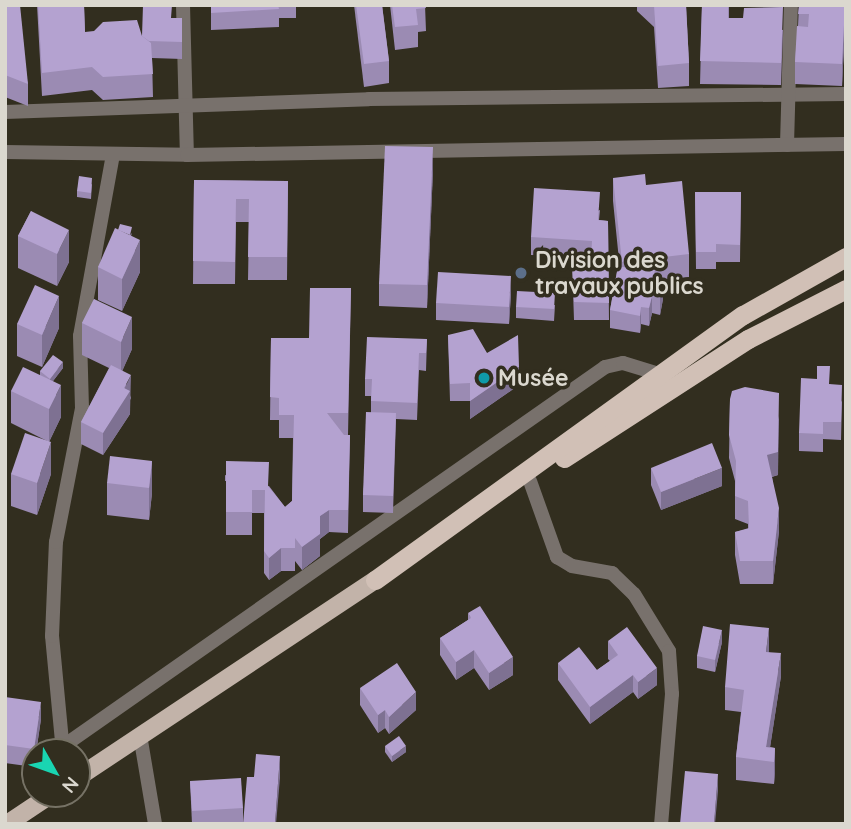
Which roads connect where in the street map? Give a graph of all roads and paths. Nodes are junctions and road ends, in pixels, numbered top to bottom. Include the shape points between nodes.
1 (183, 5) edge
2 (791, 5) edge
3 (789, 94) junction
4 (846, 94) edge
5 (189, 109) junction
6 (5, 112) edge
7 (787, 145) junction
8 (845, 147) edge
9 (5, 152) edge
10 (113, 155) junction
11 (187, 155) junction
12 (846, 257) edge
13 (846, 289) edge
14 (660, 374) junction
15 (530, 481) junction
16 (375, 580) junction
17 (141, 735) junction
18 (62, 738) edge
19 (80, 738) edge
20 (91, 769) edge
21 (31, 808) edge
22 (7, 824) edge
23 (155, 824) edge
24 (660, 824) edge

1 - 5 street
2 - 3 street
3 - 4 street
3 - 5 street via 369,99
3 - 7 street
5 - 6 street
5 - 11 street
7 - 8 street
7 - 11 street
9 - 10 street
10 - 11 street
10 - 18 street via 80,336 82,408 56,542 52,636
12 - 14 highway via 743,314
13 - 15 highway via 748,339
14 - 16 highway
14 - 19 street via 623,363 595,373
15 - 16 highway
15 - 24 street via 557,557 572,566 612,573 640,603 669,651 672,694
16 - 17 main road
17 - 20 main road
17 - 23 street
21 - 22 main road

